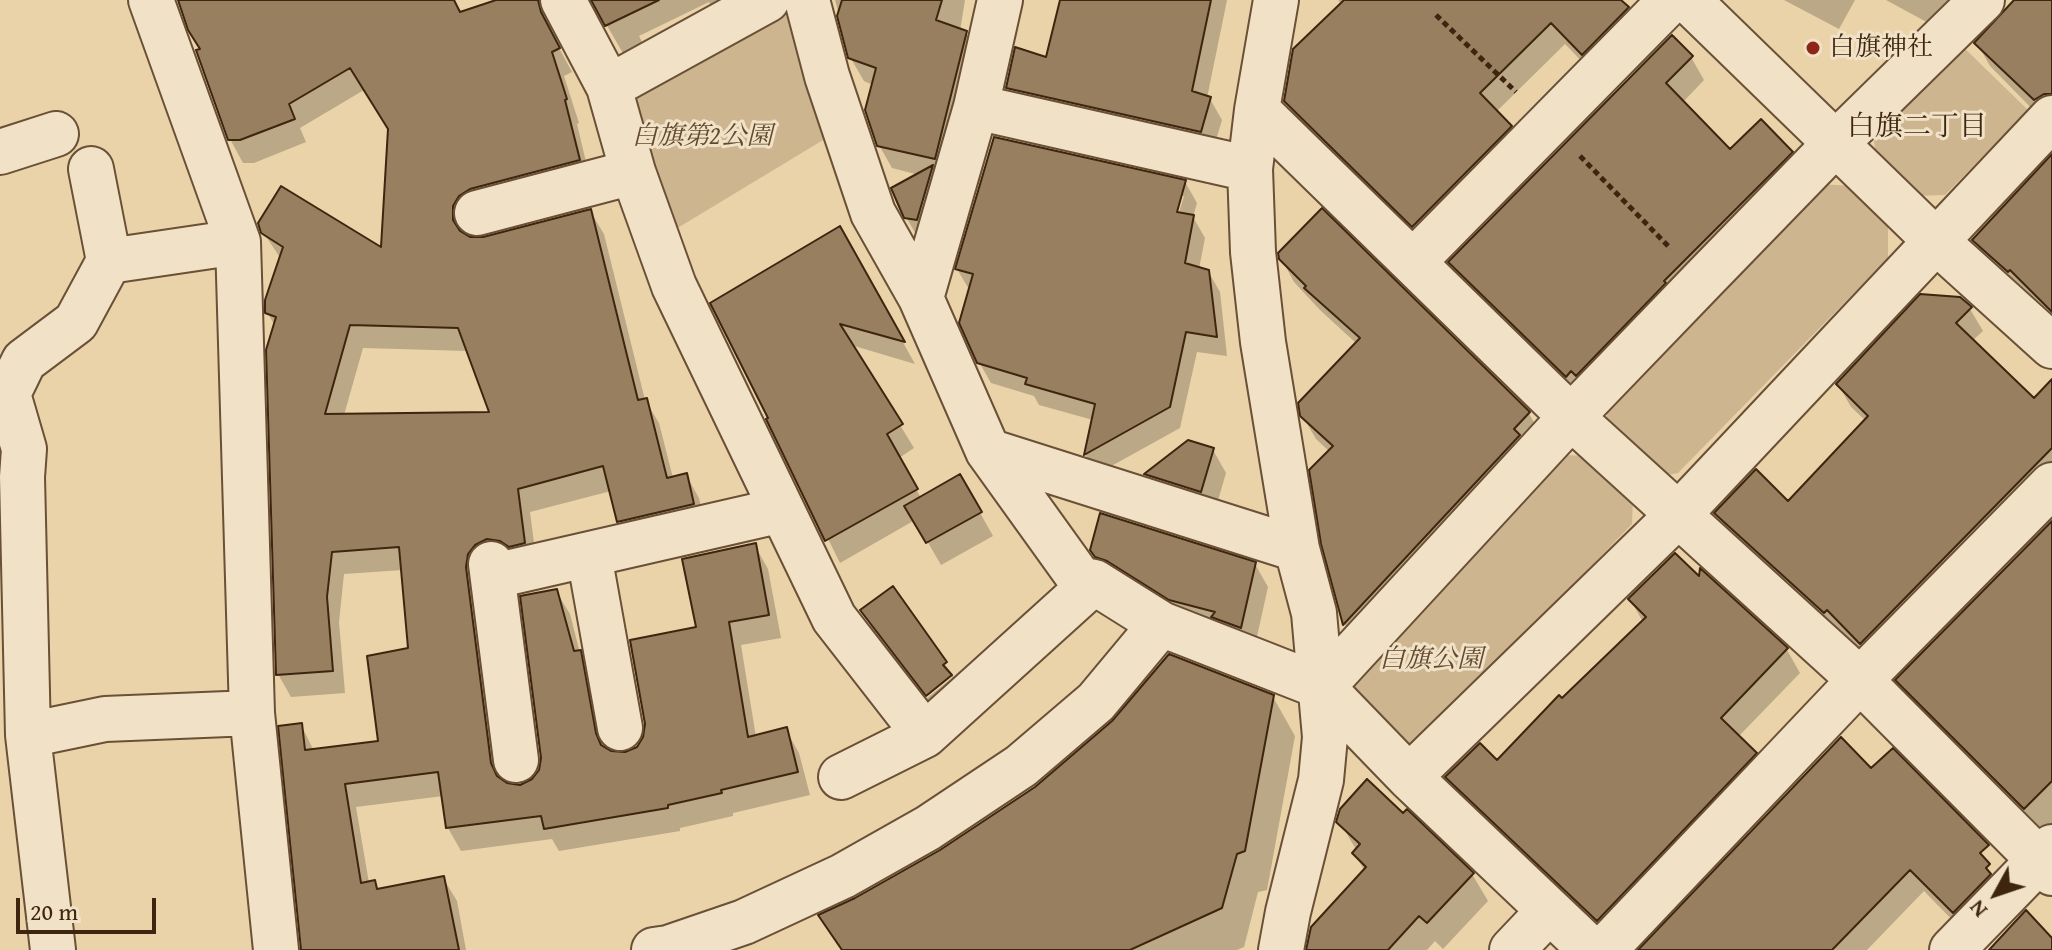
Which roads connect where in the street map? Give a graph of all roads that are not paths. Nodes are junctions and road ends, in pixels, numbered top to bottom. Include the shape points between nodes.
1 (151, 0) edge
2 (563, 0) edge
3 (767, 0) edge
4 (807, 0) edge
5 (1000, 0) edge
6 (1276, 0) edge
7 (1671, 0) edge
8 (1688, 0) edge
9 (1982, 0) edge
10 (609, 87) junction
11 (976, 107) junction
12 (1257, 110) junction
13 (2052, 118) edge
14 (56, 134) dead end
15 (1835, 144) junction
16 (0, 152) edge
17 (91, 169) dead end
18 (1250, 169) junction
19 (633, 172) junction
20 (477, 213) dead end
21 (238, 242) junction
22 (1937, 242) junction
23 (109, 261) junction
24 (1413, 262) junction
25 (921, 298) junction
26 (2052, 346) edge
27 (1571, 417) junction
28 (988, 451) junction
29 (11, 481) edge
30 (2052, 485) edge
31 (782, 510) junction
32 (1679, 514) junction
33 (1297, 549) junction
34 (589, 555) junction
35 (1094, 582) junction
36 (1161, 624) junction
37 (1860, 680) junction
38 (1322, 687) junction
39 (252, 713) junction
40 (620, 728) dead end
41 (28, 735) junction
42 (925, 735) junction
43 (516, 760) dead end
44 (841, 777) dead end
45 (1409, 777) junction
46 (2048, 860) edge
47 (1549, 911) junction
48 (53, 950) edge
49 (276, 950) edge
50 (654, 950) edge
51 (1281, 950) edge
52 (1512, 950) edge
53 (1591, 950) edge
54 (1604, 950) edge
55 (1952, 950) edge

1 - 21 street
2 - 10 street
3 - 10 street
4 - 25 street via 873,213
5 - 11 street
6 - 12 street
7 - 24 street
8 - 15 street
9 - 15 street
10 - 19 street
11 - 18 street
11 - 25 street
12 - 18 street
12 - 24 street
13 - 22 street
14 - 16 street
15 - 22 street
15 - 27 street
17 - 23 street
18 - 33 street via 1263,342
19 - 20 street
19 - 31 street via 674,286
21 - 23 street
21 - 39 street
22 - 26 street
22 - 32 street
23 - 29 street via 76,322 24,361 8,394 24,449
24 - 27 street
25 - 28 street
27 - 32 street
27 - 38 street
28 - 33 street
28 - 35 street via 1080,579
29 - 41 street
30 - 37 street
31 - 34 street
31 - 42 street via 834,618
32 - 37 street
32 - 45 street
33 - 38 street via 1314,613
34 - 40 street
34 - 43 street via 493,570
35 - 36 street
35 - 42 street
36 - 38 street
36 - 50 street via 1096,702 1021,766 928,828 843,876 744,922
37 - 46 street
37 - 54 street
38 - 45 street
38 - 51 street via 1321,780
39 - 41 street via 105,719
39 - 49 street
41 - 48 street
42 - 44 street
45 - 47 street
46 - 55 street
47 - 52 street
47 - 53 street

